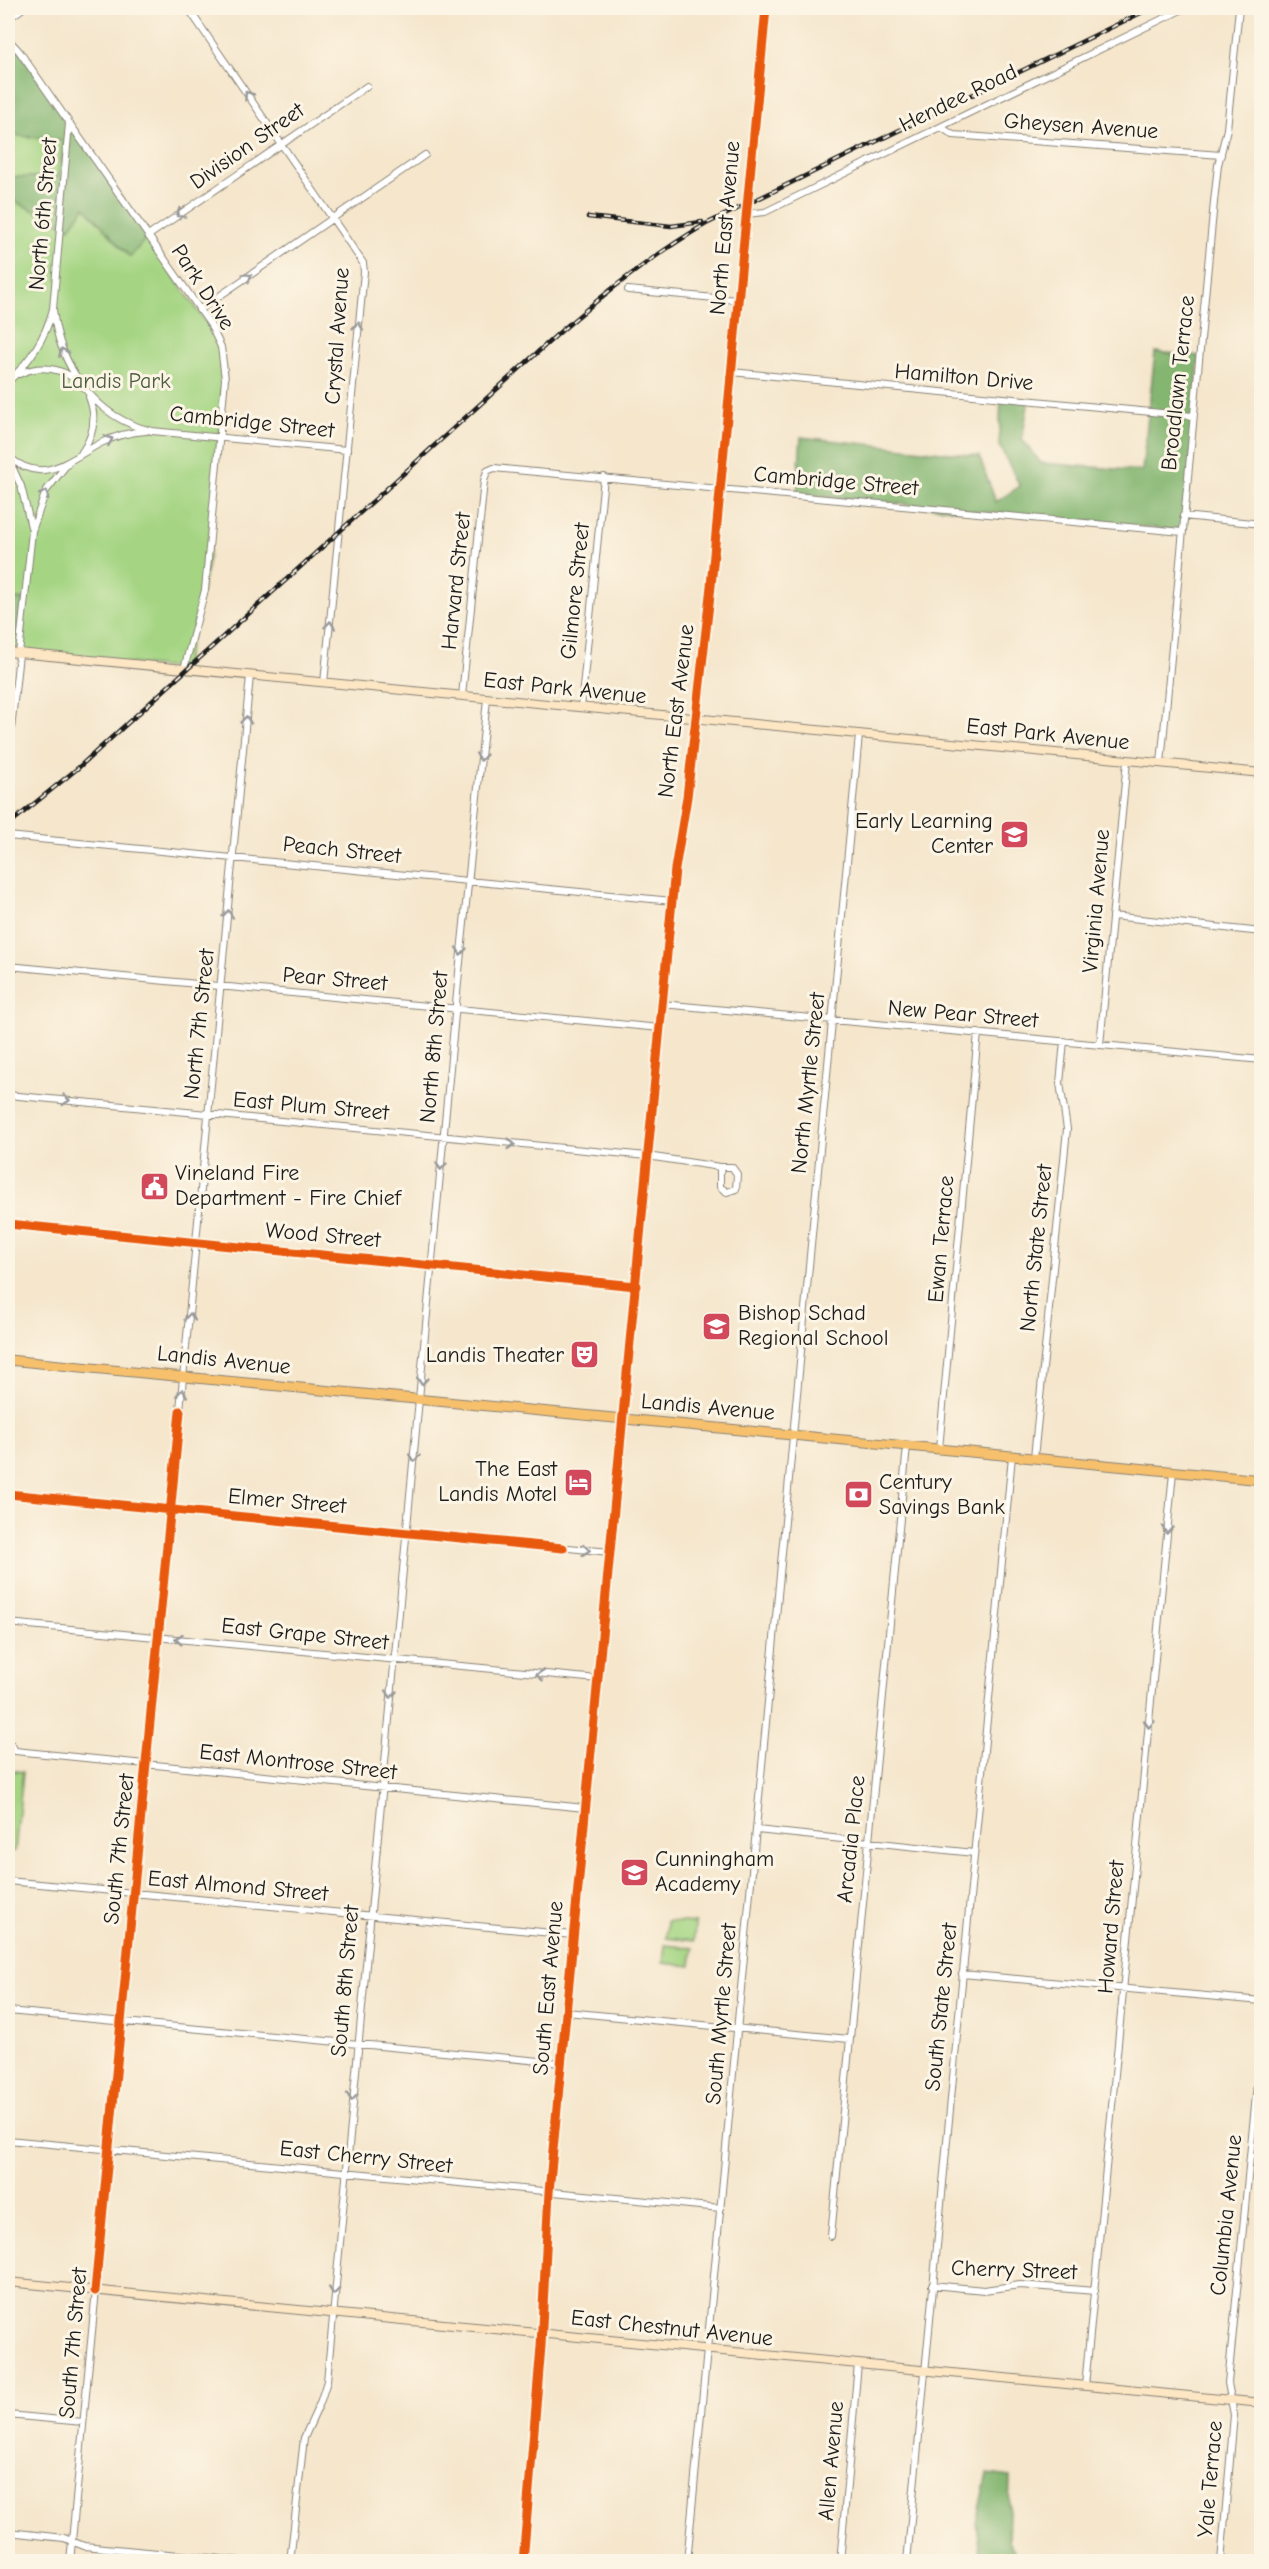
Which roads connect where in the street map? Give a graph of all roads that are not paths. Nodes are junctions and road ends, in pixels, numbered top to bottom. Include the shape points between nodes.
1 (23, 8) edge
2 (188, 8) edge
3 (766, 8) edge
4 (1185, 8) edge
5 (1239, 8) edge
6 (8, 19) edge
7 (8, 39) edge
8 (367, 86) dead end
9 (69, 123) junction
10 (941, 127) junction
11 (282, 143) junction
12 (425, 155) dead end
13 (1221, 155) junction
14 (746, 214) junction
15 (333, 218) junction
16 (148, 236) junction
17 (628, 290) dead end
18 (737, 300) junction
19 (52, 309) junction
20 (200, 310) junction
21 (731, 372) junction
22 (9, 381) edge
23 (86, 391) junction
24 (1193, 416) junction
25 (152, 430) junction
26 (221, 437) junction
27 (347, 450) junction
28 (8, 457) edge
29 (69, 463) junction
30 (487, 471) joint
31 (604, 477) junction
32 (720, 489) junction
33 (1183, 516) junction
34 (1262, 524) edge
35 (32, 531) junction
36 (1182, 532) junction
37 (12, 653) edge
38 (184, 669) junction
39 (250, 676) junction
40 (324, 683) junction
41 (462, 696) junction
42 (487, 699) junction
43 (581, 708) junction
44 (695, 719) junction
45 (859, 735) junction
46 (8, 758) edge
47 (1127, 760) junction
48 (1161, 763) junction
49 (1262, 773) edge
50 (8, 836) edge
51 (233, 858) junction
52 (469, 881) junction
53 (672, 901) junction
54 (1112, 916) junction
55 (1262, 932) edge
56 (8, 966) edge
57 (221, 986) junction
58 (662, 1004) junction
59 (456, 1009) junction
60 (832, 1019) junction
61 (660, 1028) junction
62 (978, 1033) junction
63 (1064, 1041) junction
64 (1100, 1045) junction
65 (1262, 1060) edge
66 (8, 1095) edge
67 (208, 1114) junction
68 (444, 1137) junction
69 (647, 1156) junction
70 (720, 1167) dead end
71 (8, 1224) edge
72 (196, 1242) junction
73 (432, 1265) junction
74 (636, 1286) junction
75 (8, 1360) edge
76 (184, 1375) junction
77 (420, 1400) junction
78 (623, 1419) junction
79 (794, 1435) junction
80 (907, 1446) junction
81 (939, 1449) junction
82 (1012, 1456) junction
83 (1034, 1458) junction
84 (1173, 1472) junction
85 (1262, 1480) edge
86 (8, 1494) edge
87 (171, 1510) junction
88 (406, 1532) junction
89 (610, 1552) junction
90 (8, 1623) edge
91 (158, 1637) junction
92 (395, 1661) junction
93 (598, 1679) junction
94 (12, 1745) dead end
95 (147, 1765) junction
96 (382, 1788) junction
97 (585, 1808) junction
98 (757, 1830) junction
99 (868, 1842) junction
100 (974, 1853) junction
101 (8, 1881) edge
102 (134, 1894) junction
103 (370, 1916) junction
104 (573, 1935) junction
105 (962, 1974) junction
106 (1124, 1988) junction
107 (1262, 2001) edge
108 (8, 2011) edge
109 (566, 2012) junction
110 (122, 2022) junction
111 (738, 2029) junction
112 (1262, 2033) edge
113 (849, 2039) junction
114 (357, 2044) junction
115 (561, 2063) junction
116 (8, 2140) edge
117 (110, 2150) junction
118 (346, 2173) junction
119 (549, 2192) junction
120 (721, 2208) junction
121 (831, 2236) dead end
122 (8, 2282) edge
123 (932, 2285) junction
124 (95, 2291) junction
125 (1095, 2291) junction
126 (332, 2313) junction
127 (542, 2333) junction
128 (707, 2349) junction
129 (858, 2364) junction
130 (924, 2370) junction
131 (1085, 2386) junction
132 (1231, 2400) junction
133 (1262, 2403) edge
134 (8, 2415) edge
135 (84, 2422) junction
136 (8, 2532) edge
137 (72, 2541) junction
138 (70, 2562) edge
139 (253, 2562) edge
140 (290, 2562) edge
141 (524, 2562) edge
142 (687, 2562) edge
143 (840, 2562) edge
144 (907, 2562) edge
145 (1221, 2562) edge

1 - 6 street
11 -> 2 street, Crystal Avenue
3 - 14 street, North East Avenue
4 - 10 street, Hendee Road
5 - 13 street, Broadlawn Terrace
7 - 9 street, Park Drive
8 - 11 street, Division Street
9 - 16 street, Park Drive
9 - 19 street, North 6th Street
10 - 13 street, Gheysen Avenue via 953,135
10 - 14 street, Hendee Road via 765,212
11 - 15 street, Crystal Avenue
11 -> 16 street, Division Street
12 - 15 street
13 - 24 street, Broadlawn Terrace
14 - 18 street, North East Avenue
20 -> 15 street
27 -> 15 street, Crystal Avenue via 364,272 363,263
16 - 20 street, Park Drive
17 - 18 street
18 - 21 street, North East Avenue
19 - 22 street, North 6th Street via 35,352
23 -> 19 street, North 6th Street via 60,347
20 - 26 street, Park Drive via 223,355
21 - 24 street, Hamilton Drive
21 - 32 street, North East Avenue
22 - 23 street, Cambridge Street via 27,370 50,368 70,376
23 - 25 street, Cambridge Street via 114,414
23 - 29 street, North 6th Street via 94,412 92,432 84,449
24 - 33 street, Broadlawn Terrace
25 - 26 street, Cambridge Street
29 -> 25 street, Cambridge Street via 114,437
26 - 27 street, Cambridge Street
26 - 38 street, Park Drive via 204,597
40 -> 27 street, Crystal Avenue
28 - 29 street, Cambridge Street via 36,470
28 - 35 street, North 6th Street via 21,486
35 -> 29 street, North 6th Street via 46,491
30 - 31 street, Cambridge Street via 509,468
30 - 41 street, Harvard Street
31 - 32 street, Cambridge Street
31 - 43 street, Gilmore Street
32 - 36 street, Cambridge Street
32 - 44 street, North East Avenue
33 - 34 street
33 - 36 street, Broadlawn Terrace
35 - 37 street, North 6th Street
36 - 48 street, Broadlawn Terrace
37 - 38 street, East Park Avenue
37 - 46 street, North 6th Street
38 - 39 street, East Park Avenue
39 - 40 street, East Park Avenue
51 -> 39 street, North 7th Street
40 - 41 street, East Park Avenue
41 - 42 street, East Park Avenue
42 - 43 street, East Park Avenue
42 -> 52 street, North 8th Street
43 - 44 street, East Park Avenue
44 - 45 street, East Park Avenue
44 - 53 street, North East Avenue
45 - 47 street, East Park Avenue
45 - 60 street, North Myrtle Street
47 - 48 street, East Park Avenue
47 - 54 street, Virginia Avenue
48 - 49 street, East Park Avenue
50 - 51 street, Peach Street
51 - 52 street, Peach Street
57 -> 51 street, North 7th Street
52 - 53 street, Peach Street
52 -> 59 street, North 8th Street
53 - 58 street, North East Avenue
54 - 55 street
54 - 64 street, Virginia Avenue
56 - 57 street, Pear Street
57 - 59 street, Pear Street
57 - 67 street, North 7th Street
58 - 60 street, New Pear Street
58 - 61 street, North East Avenue
59 - 61 street, Pear Street
59 - 68 street, North 8th Street
60 - 62 street, New Pear Street
60 - 79 street, North Myrtle Street
61 - 69 street, North East Avenue
62 - 63 street, New Pear Street
62 - 81 street, Ewan Terrace
63 - 64 street, New Pear Street
63 - 83 street, North State Street via 1060,1083 1066,1129
64 - 65 street, New Pear Street
66 -> 67 street, East Plum Street
67 - 68 street, East Plum Street
67 - 72 street, North 7th Street
68 -> 69 street, East Plum Street
68 -> 73 street, North 8th Street
69 - 70 street, East Plum Street
69 - 74 street, North East Avenue
71 - 72 street, Wood Street
72 - 73 street, Wood Street
76 -> 72 street, North 7th Street
73 - 74 street, Wood Street
73 -> 77 street, North 8th Street
74 - 78 street, North East Avenue
75 - 76 main road, Landis Avenue
76 - 77 main road, Landis Avenue
87 -> 76 street, South 7th Street
77 - 78 main road, Landis Avenue
77 -> 88 street, South 8th Street
78 - 79 main road, Landis Avenue
78 - 89 street, South East Avenue
79 - 80 main road, Landis Avenue
79 - 98 street, South Myrtle Street
80 - 81 main road, Landis Avenue
80 - 99 street, Arcadia Place
81 - 82 main road, Landis Avenue
82 - 83 main road, Landis Avenue
82 - 100 street, South State Street
83 - 84 main road, Landis Avenue
84 - 85 main road, Landis Avenue
84 -> 106 street, Howard Street
86 - 87 street, Elmer Street
87 - 88 street, Elmer Street
87 - 91 street, South 7th Street
88 -> 89 street, Elmer Street
88 - 92 street, South 8th Street
89 - 93 street, South East Avenue
90 - 91 street, East Grape Street
92 -> 91 street, East Grape Street
91 - 95 street, South 7th Street
93 -> 92 street, East Grape Street
92 -> 96 street, South 8th Street
93 - 97 street, South East Avenue
94 - 95 street, East Montrose Street via 15,1751
95 - 96 street, East Montrose Street
95 - 102 street, South 7th Street
96 - 97 street, East Montrose Street
96 - 103 street, South 8th Street
97 - 104 street, South East Avenue
98 - 99 street
98 - 111 street, South Myrtle Street
99 - 100 street
99 - 113 street, Arcadia Place
100 - 105 street, South State Street
101 - 102 street, East Almond Street
102 - 103 street, East Almond Street
102 - 110 street, South 7th Street
103 - 104 street, East Almond Street
103 - 114 street, South 8th Street
104 - 109 street, South East Avenue
105 - 106 street
105 - 123 street, South State Street
106 - 107 street
106 - 125 street, Howard Street
108 - 110 street
109 - 111 street
109 - 115 street, South East Avenue
110 - 114 street
110 - 117 street, South 7th Street
111 - 113 street
111 - 120 street, South Myrtle Street
112 - 132 street, Columbia Avenue via 1228,2383
113 - 121 street, Arcadia Place
114 - 115 street
114 -> 118 street, South 8th Street
115 - 119 street, South East Avenue
116 - 117 street, East Cherry Street
117 - 118 street, East Cherry Street
117 - 124 street, South 7th Street
118 - 119 street, East Cherry Street
118 -> 126 street, South 8th Street
119 - 120 street, East Cherry Street
119 - 127 street, South East Avenue
120 - 128 street, South Myrtle Street
122 - 124 street, East Chestnut Avenue
123 - 125 street, Cherry Street via 984,2290 1020,2285
123 - 130 street, South State Street
124 - 126 street, East Chestnut Avenue
124 - 135 street, South 7th Street
125 - 131 street, Howard Street
126 - 127 street, East Chestnut Avenue
126 - 140 street, South 8th Street via 327,2381 302,2447
127 - 128 street, East Chestnut Avenue
127 - 141 street, South East Avenue
128 - 129 street, East Chestnut Avenue
128 - 142 street, South Myrtle Street
129 - 130 street, East Chestnut Avenue
129 - 143 street, Allen Avenue
130 - 131 street, East Chestnut Avenue
130 - 144 street, South State Street
131 - 132 street, East Chestnut Avenue
132 - 133 street, East Chestnut Avenue
132 - 145 street, Yale Terrace via 1234,2415
134 - 135 street
135 - 137 street, South 7th Street
136 - 137 street
137 - 138 street, South 7th Street
137 - 139 street via 84,2546

